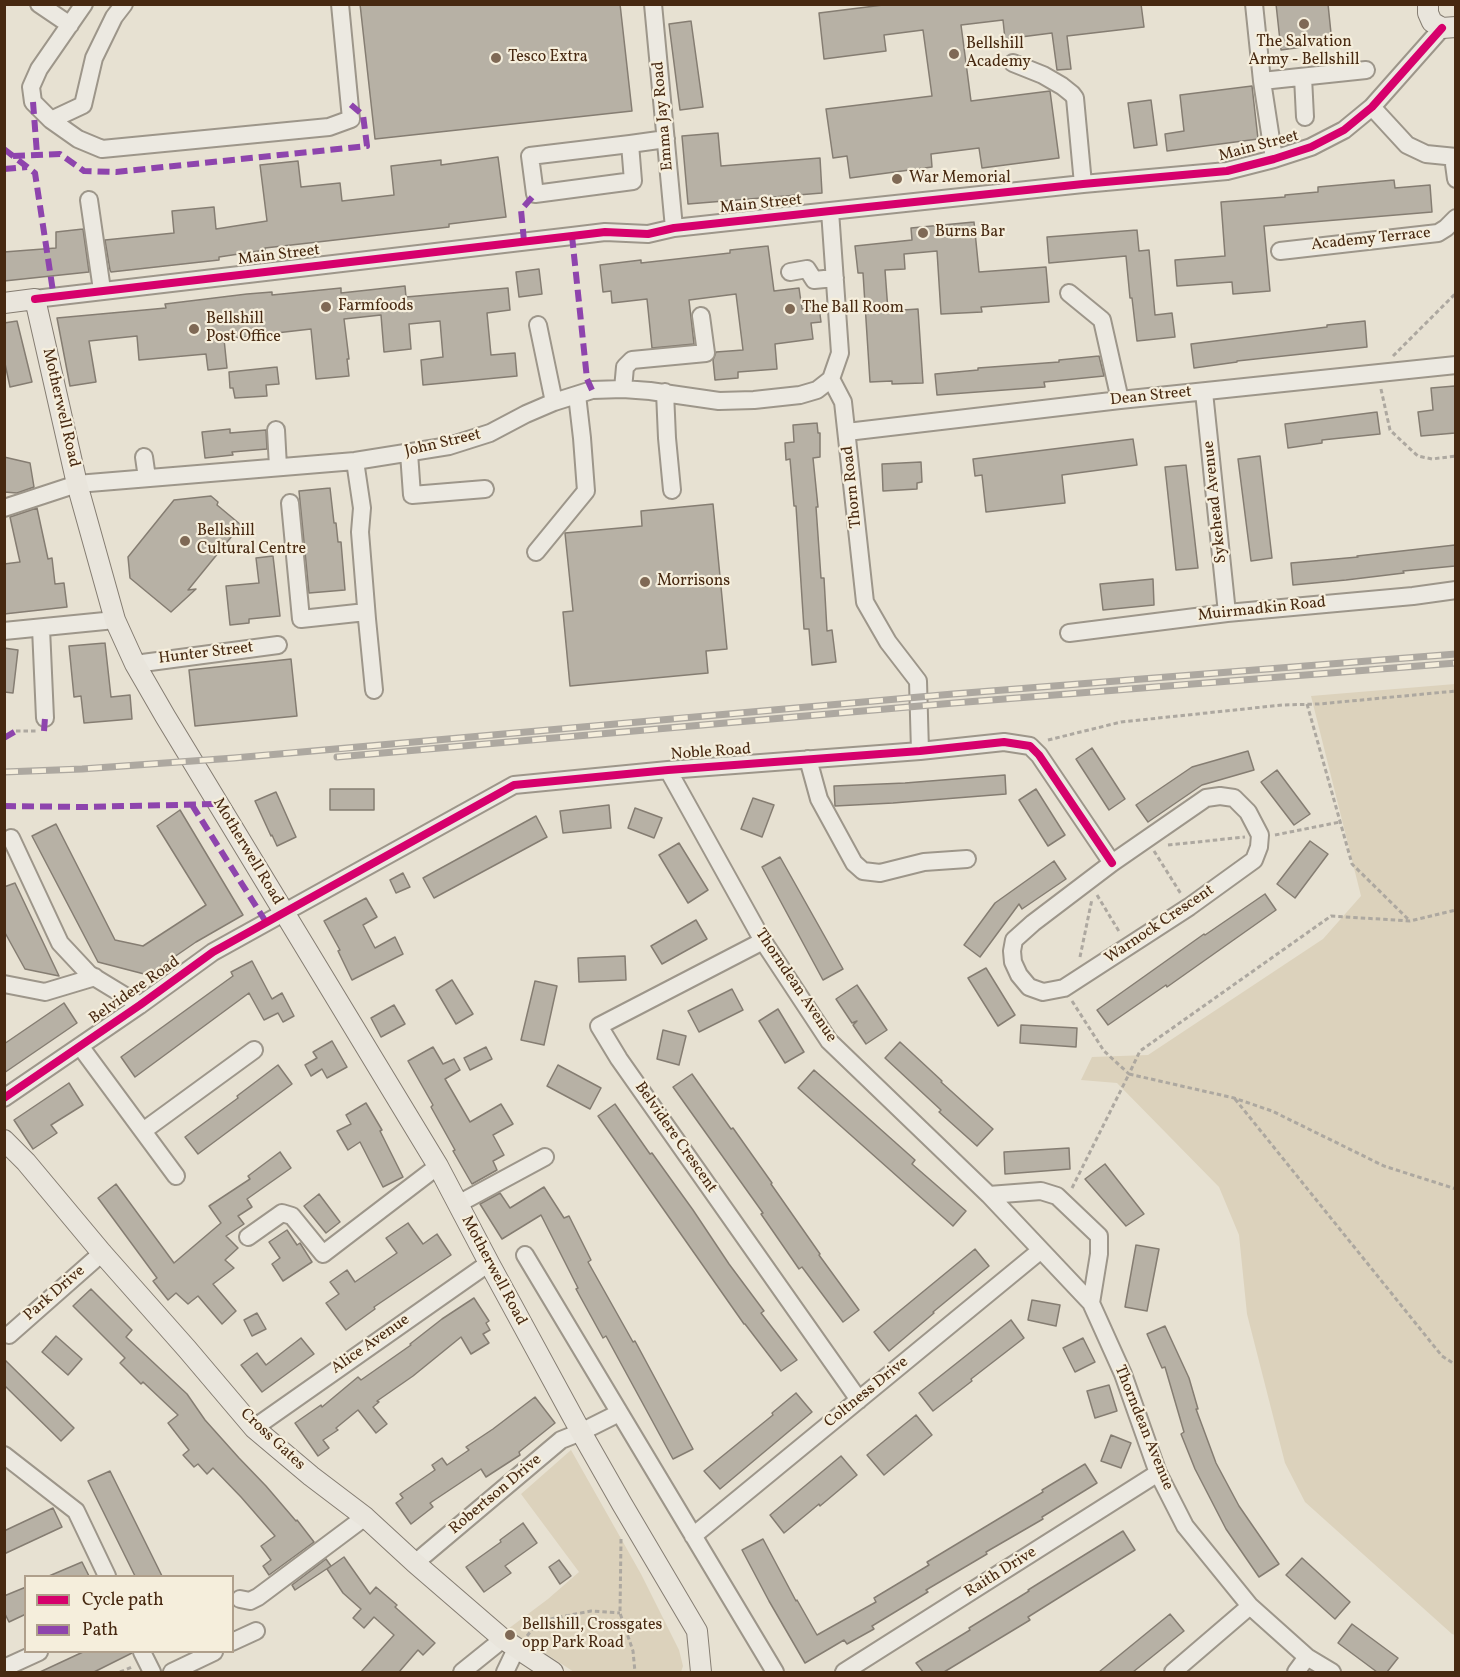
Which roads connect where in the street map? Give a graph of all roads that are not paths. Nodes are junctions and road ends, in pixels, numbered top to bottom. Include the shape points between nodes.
1 (39, 4) edge
2 (84, 4) edge
3 (124, 4) edge
4 (340, 4) edge
5 (653, 4) edge
6 (1254, 4) edge
7 (1428, 4) edge
8 (70, 25) junction
9 (1449, 28) edge
10 (1013, 63) dead end
11 (1366, 70) dead end
12 (1303, 77) junction
13 (1262, 81) junction
14 (1372, 107) junction
15 (1305, 117) dead end
16 (51, 120) junction
17 (666, 139) junction
18 (630, 144) junction
19 (1454, 157) edge
20 (1274, 159) junction
21 (1455, 179) edge
22 (1083, 184) junction
23 (89, 200) dead end
24 (830, 211) junction
25 (1455, 218) edge
26 (674, 228) junction
27 (1280, 251) dead end
28 (790, 272) dead end
29 (835, 278) junction
30 (102, 290) junction
31 (1069, 293) dead end
32 (36, 299) junction
33 (4, 303) edge
34 (701, 316) dead end
35 (538, 325) dead end
36 (1455, 365) edge
37 (831, 379) junction
38 (623, 389) junction
39 (666, 392) junction
40 (1204, 392) junction
41 (578, 395) junction
42 (1120, 400) junction
43 (554, 402) junction
44 (276, 430) dead end
45 (847, 432) junction
46 (409, 453) junction
47 (144, 457) dead end
48 (355, 461) junction
49 (278, 467) junction
50 (147, 478) junction
51 (77, 484) junction
52 (484, 489) dead end
53 (672, 490) dead end
54 (290, 503) dead end
55 (4, 508) edge
56 (536, 552) dead end
57 (1455, 590) edge
58 (366, 612) junction
59 (1227, 613) junction
60 (115, 620) junction
61 (42, 627) junction
62 (4, 631) edge
63 (1069, 633) dead end
64 (278, 645) dead end
65 (135, 664) junction
66 (374, 690) dead end
67 (44, 724) road end
68 (920, 751) junction
69 (808, 759) junction
70 (668, 770) junction
71 (12, 838) dead end
72 (967, 859) dead end
73 (1112, 863) junction
74 (284, 913) junction
75 (763, 941) junction
76 (95, 977) junction
77 (4, 984) edge
78 (140, 1005) junction
79 (80, 1046) junction
80 (254, 1050) dead end
81 (4, 1098) edge
82 (143, 1131) junction
83 (4, 1140) edge
84 (545, 1157) dead end
85 (438, 1166) junction
86 (176, 1176) dead end
87 (989, 1196) junction
88 (458, 1204) junction
89 (248, 1237) dead end
90 (1041, 1250) junction
91 (102, 1253) junction
92 (525, 1255) dead end
93 (489, 1263) junction
94 (1090, 1303) junction
95 (9, 1335) dead end
96 (859, 1400) junction
97 (619, 1413) junction
98 (254, 1428) junction
99 (581, 1432) junction
100 (4, 1455) edge
101 (1158, 1473) junction
102 (365, 1517) junction
103 (693, 1536) junction
104 (414, 1563) junction
105 (107, 1575) edge
106 (240, 1599) dead end
107 (1250, 1606) junction
108 (256, 1631) dead end
109 (234, 1641) edge
110 (509, 1644) junction
111 (37, 1653) edge
112 (142, 1653) edge
113 (209, 1653) edge
114 (1307, 1657) junction
115 (4, 1668) edge
116 (152, 1672) edge
117 (172, 1672) edge
118 (462, 1672) edge
119 (505, 1672) edge
120 (553, 1672) edge
121 (701, 1672) edge
122 (775, 1672) edge
123 (844, 1672) edge
124 (1173, 1672) edge
125 (1296, 1672) edge
126 (1332, 1672) edge

1 - 8 street
2 - 8 street
3 - 16 street via 93,58 83,105
4 - 16 street via 351,119 329,127 102,149 78,139
5 - 17 street, Emma Jay Road
6 - 13 street
7 - 9 main road via 1432,22
8 - 16 street via 31,87 33,102
9 - 14 street, Main Street
10 - 22 street via 1043,75 1072,94
11 - 12 street
12 - 13 street
12 - 15 street
13 - 20 street
14 - 19 street via 1407,145 1426,154
14 - 20 street, Main Street via 1344,130 1311,147
17 - 18 street
17 - 26 street, Emma Jay Road
18 - 18 street via 633,181 536,194 530,156
19 - 21 street
20 - 22 street, Main Street via 1227,171
22 - 24 street, Main Street
23 - 30 street
24 - 26 street, Main Street
24 - 29 street
25 - 27 street, Academy Terrace via 1438,233
26 - 30 street, Main Street via 648,234 583,234
28 - 29 street via 807,270 814,280
29 - 37 street via 840,353
30 - 32 street, Main Street
31 - 42 street via 1102,320
32 - 33 main road, Main Street
32 - 51 main road, Motherwell Road
34 - 38 street via 706,353 632,360 626,367
35 - 43 street
36 - 40 street, Dean Street
37 - 39 street, John Street via 817,390 800,395 754,400 719,401
37 - 45 street, Thorn Road via 843,402
38 - 39 street, John Street
38 - 41 street, John Street via 592,390
39 - 53 street
40 - 42 street, Dean Street
40 - 59 street, Sykehead Avenue
41 - 43 street, John Street
41 - 56 street via 586,491
42 - 45 street, Dean Street
43 - 46 street, John Street via 490,433
44 - 49 street
45 - 68 street, Thorn Road via 865,602 888,642 918,681
46 - 48 street, John Street
46 - 52 street via 412,495
47 - 50 street
48 - 49 street, John Street
48 - 58 street via 362,508
49 - 50 street, John Street
50 - 51 street, John Street
51 - 55 street, John Street
51 - 60 main road, Motherwell Road
54 - 58 street via 301,619
57 - 59 street, Muirmadkin Road
58 - 66 street
59 - 63 street, Muirmadkin Road
60 - 61 street
60 - 65 main road, Motherwell Road
61 - 62 street
61 - 67 street
64 - 65 street, Hunter Street
65 - 74 main road, Motherwell Road
68 - 69 street, Noble Road
68 - 73 street, Noble Road via 1004,742 1030,746
69 - 70 street, Noble Road
69 - 72 street via 819,799 863,871 880,873 924,862
70 - 74 street, Noble Road via 514,786
70 - 75 street, Thorndean Avenue
71 - 76 street via 60,943
73 - 73 street, Warnock Crescent via 1206,798 1234,798 1248,812 1260,835 1254,860 1189,907 1064,988 1043,992 1029,987 1013,962 1014,940
74 - 78 street, Belvidere Road via 213,952
74 - 85 main road, Motherwell Road
75 - 87 street, Thorndean Avenue via 829,1041
75 - 96 street, Belvidere Crescent via 599,1026
76 - 77 street via 45,992
76 - 78 street
78 - 79 street, Belvidere Road
79 - 81 street, Belvidere Road
79 - 82 street
80 - 82 street
82 - 86 street
83 - 91 main road, Cross Gates
84 - 88 street
85 - 88 main road, Motherwell Road
85 - 89 street via 323,1254 292,1216 282,1214
87 - 90 street, Thorndean Avenue
87 - 94 street via 1041,1191 1057,1196 1098,1236 1100,1254
88 - 93 main road, Motherwell Road
90 - 94 street, Thorndean Avenue
90 - 96 street, Coltness Drive
91 - 95 street, Park Drive
91 - 98 main road, Cross Gates
92 - 97 street
93 - 98 street, Alice Avenue
93 - 99 main road, Motherwell Road
94 - 101 street, Thorndean Avenue via 1123,1374
96 - 103 street, Coltness Drive
97 - 99 street
97 - 103 street
98 - 102 main road, Cross Gates
99 - 104 street, Robertson Drive via 561,1440
99 - 121 main road, Motherwell Road via 697,1630
100 - 105 street via 76,1511
101 - 107 street, Thorndean Avenue via 1185,1526
101 - 123 street, Raith Drive
102 - 104 main road, Cross Gates
102 - 106 street via 258,1598
103 - 122 street
104 - 110 main road, Cross Gates
107 - 114 street, Thorndean Avenue
107 - 124 street
108 - 109 street
110 - 118 street
110 - 119 street
110 - 120 main road, Cross Gates
111 - 115 street
112 - 116 street
113 - 117 street
114 - 125 street
114 - 126 street, Thorndean Avenue

